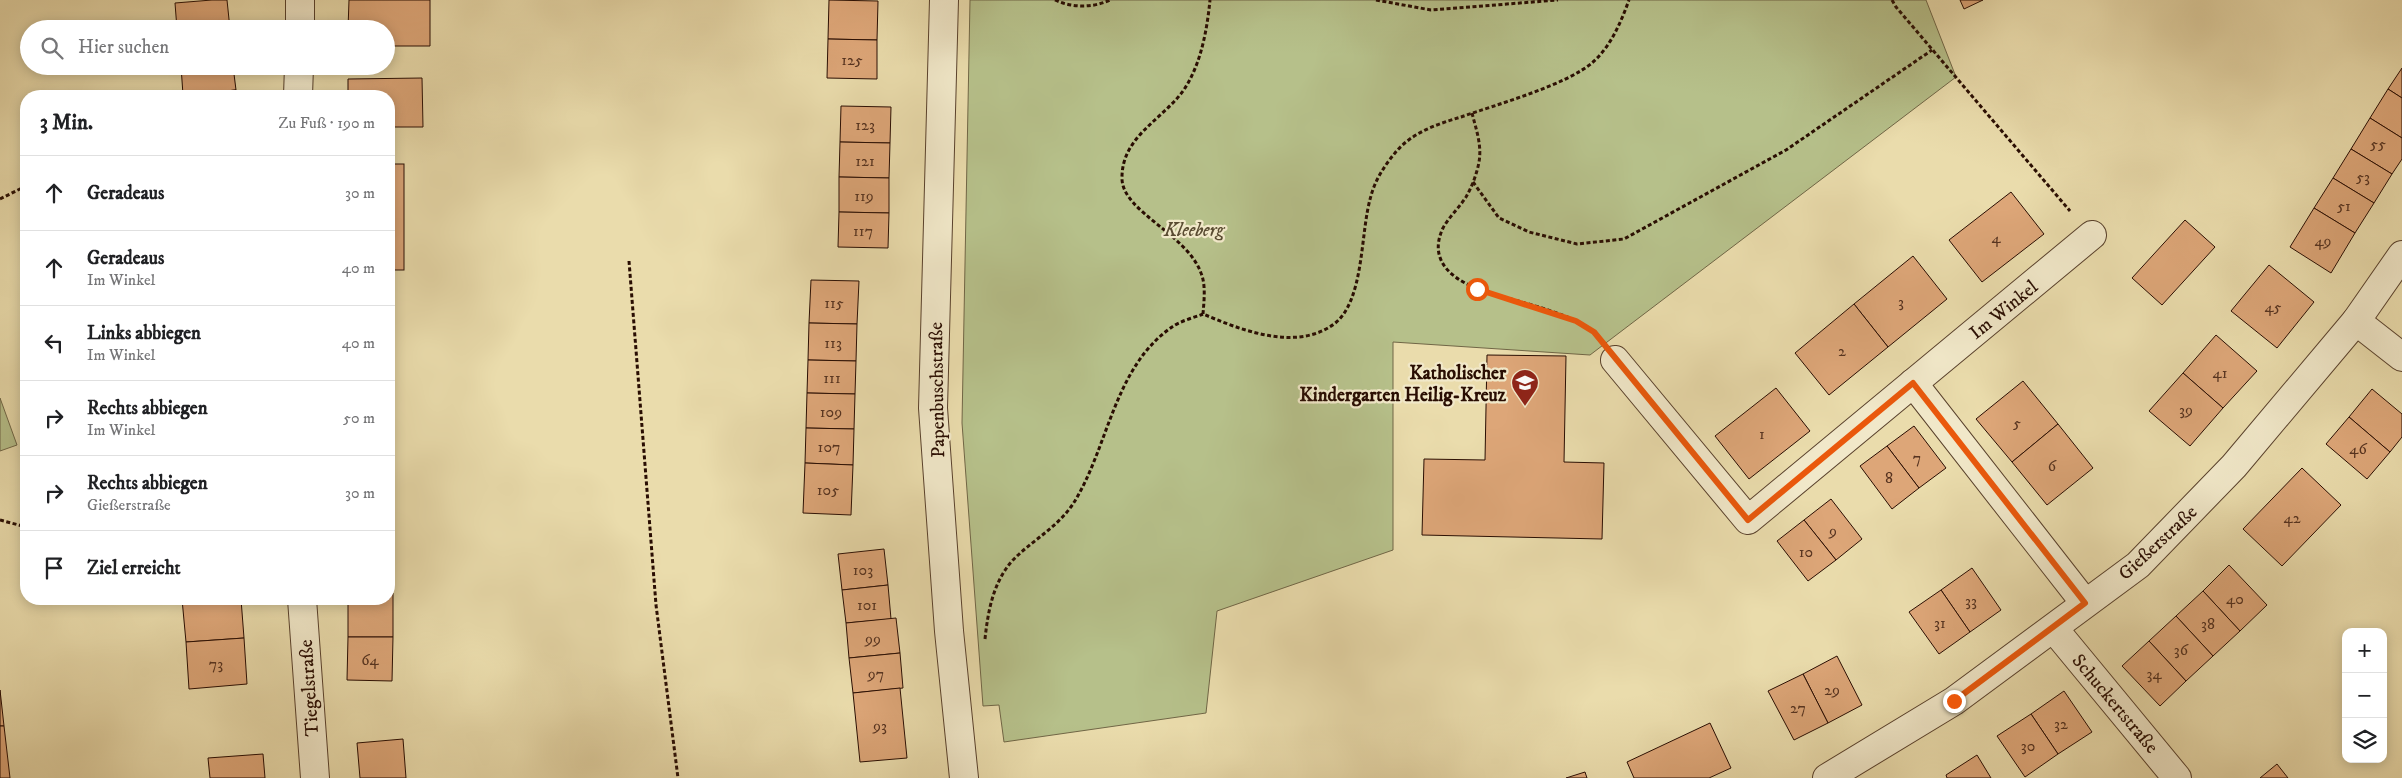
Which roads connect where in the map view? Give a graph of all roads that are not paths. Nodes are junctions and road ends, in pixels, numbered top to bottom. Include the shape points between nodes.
1 (300, 0) edge
2 (944, 0) edge
3 (300, 20) edge
4 (299, 75) edge
5 (298, 90) edge
6 (2092, 235) dead end
7 (2402, 255) edge
8 (2356, 321) junction
9 (2402, 357) edge
10 (1615, 360) road end
11 (1913, 383) junction
12 (2085, 603) junction
13 (302, 605) edge
14 (2054, 628) junction
15 (314, 778) edge
16 (964, 778) edge
17 (1826, 778) edge
18 (2177, 778) edge

1 - 3 street
2 - 16 street, Papenbuschstraße via 933,408 950,644
4 - 5 street
6 - 11 street, Im Winkel
7 - 8 street, Gießerstraße
8 - 9 street
8 - 12 street, Gießerstraße via 2234,466 2138,565
10 - 11 street, Im Winkel via 1748,520
11 - 12 street
12 - 14 street, Gießerstraße
13 - 15 street, Tiegelstraße
14 - 17 street, Gießerstraße via 1954,701
14 - 18 street, Schuckertstraße

